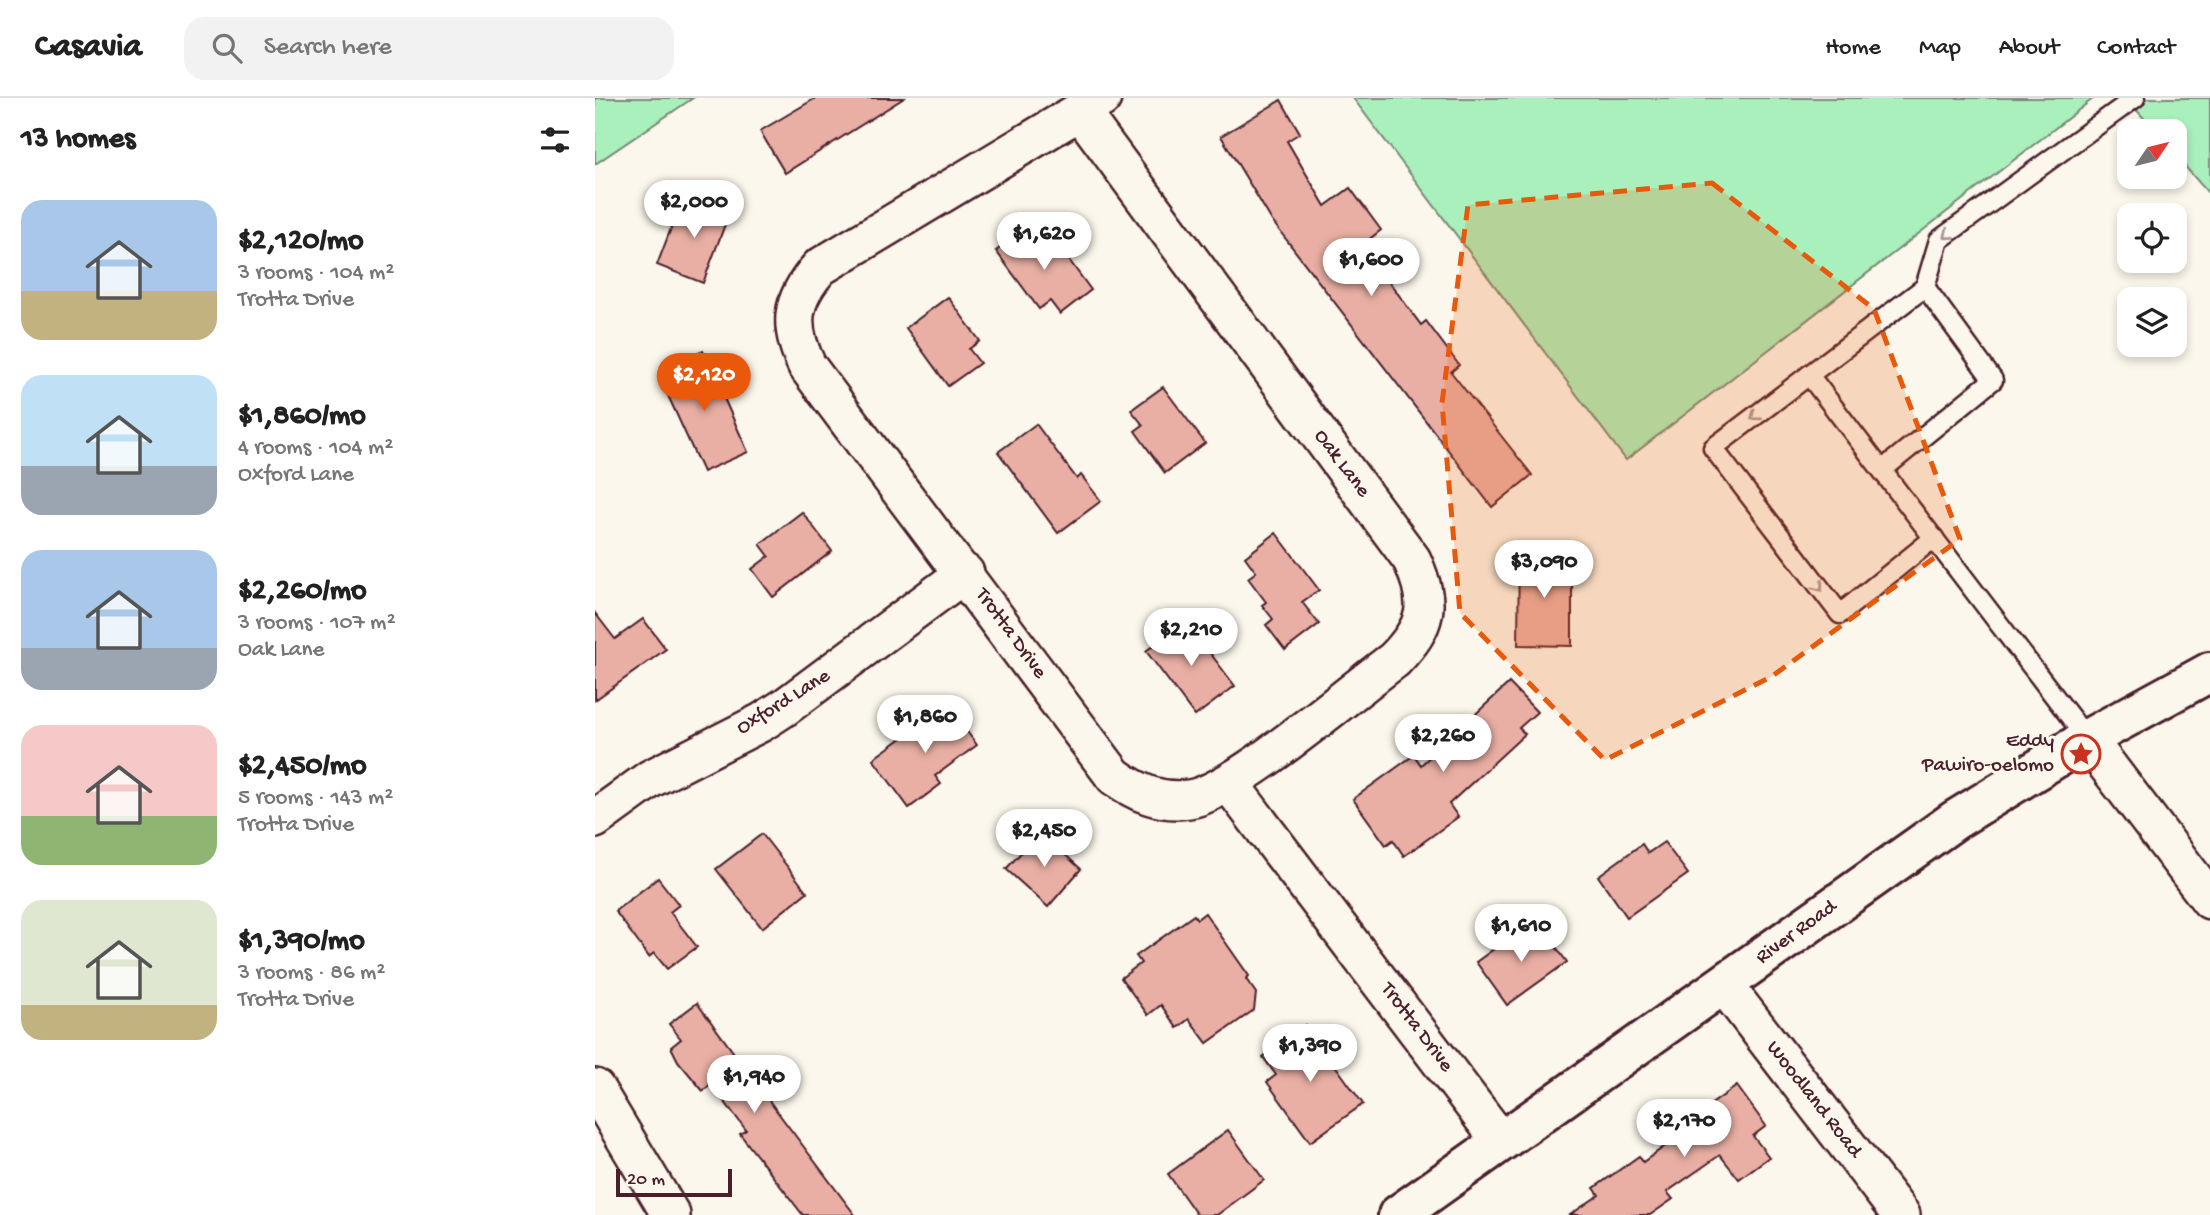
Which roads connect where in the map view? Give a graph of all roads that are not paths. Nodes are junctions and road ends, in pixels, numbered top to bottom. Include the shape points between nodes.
1 (2135, 98) edge
2 (1091, 105) edge
3 (1925, 287) junction
4 (1809, 375) junction
5 (1882, 470) junction
6 (1934, 538) junction
7 (965, 573) junction
8 (2210, 673) edge
9 (2087, 739) junction
10 (1229, 783) junction
11 (595, 819) edge
12 (2210, 900) edge
13 (1725, 986) junction
14 (595, 1088) edge
15 (1500, 1140) junction
16 (671, 1215) edge
17 (1398, 1215) edge
18 (1901, 1215) edge

1 -> 3 lane via 1939,240
2 - 7 street, Trotta Drive via 820,267 803,286 794,314 796,342 807,366
2 - 10 street, Oak Lane via 1412,560 1425,587 1425,614 1415,638 1394,660
3 - 4 lane
3 - 5 lane via 1993,380
4 - 5 lane
4 -> 6 lane via 1713,448 1840,614
5 - 6 lane
6 - 9 lane
7 - 10 street, Trotta Drive via 1114,776 1136,792 1164,800 1191,799
7 - 11 street, Oxford Lane via 785,707 650,779
8 - 9 main road, River Road
9 - 12 street
9 - 13 main road, River Road via 1955,820
10 - 15 street, Trotta Drive
13 - 15 main road, River Road
13 - 18 street, Woodland Road
14 - 16 street
15 - 17 main road, River Road

